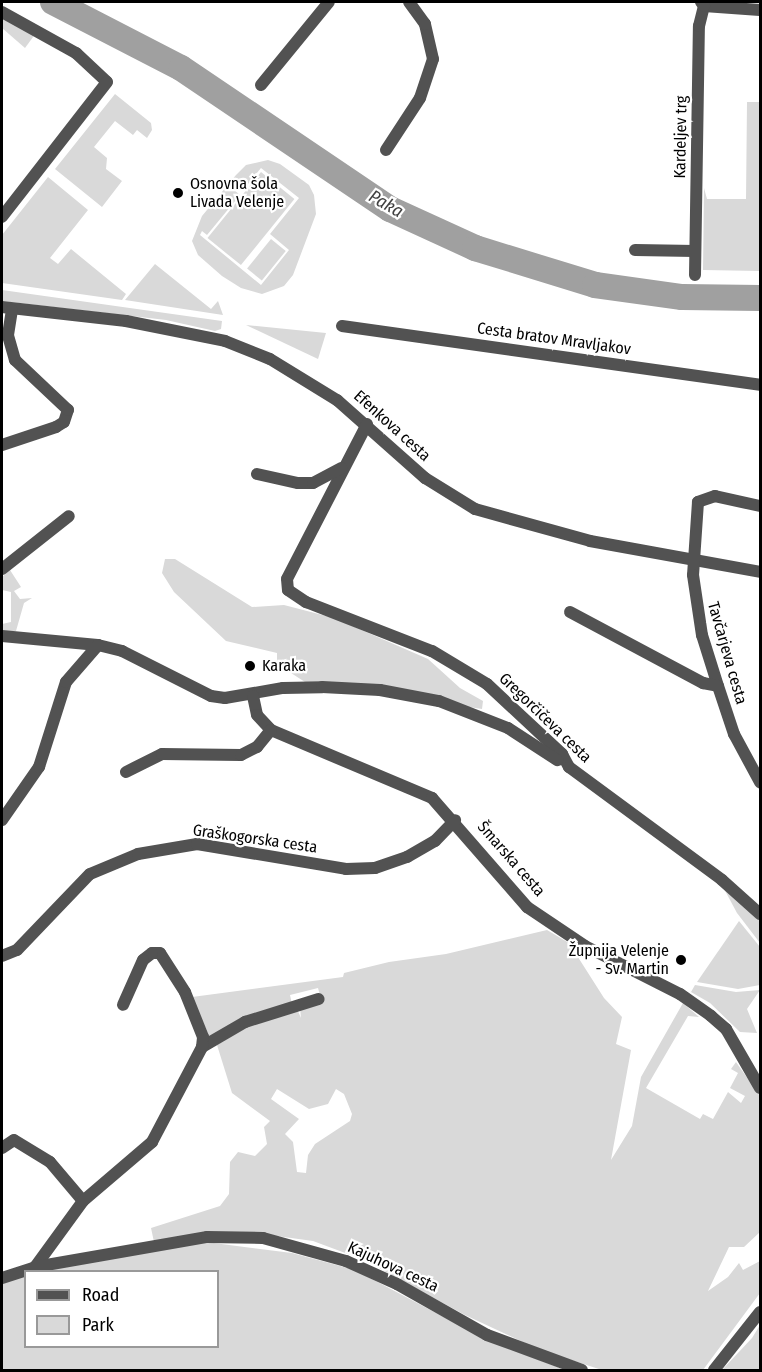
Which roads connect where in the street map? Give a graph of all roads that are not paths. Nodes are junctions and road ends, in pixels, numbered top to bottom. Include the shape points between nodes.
1 (328, 2) edge
2 (409, 2) edge
3 (702, 4) edge
4 (760, 10) edge
5 (2, 12) edge
6 (261, 85) dead end
7 (386, 150) dead end
8 (2, 217) edge
9 (635, 250) dead end
10 (695, 251) junction
11 (695, 275) dead end
12 (7, 309) edge
13 (342, 326) dead end
14 (760, 385) edge
15 (367, 424) junction
16 (2, 445) edge
17 (346, 464) junction
18 (257, 474) dead end
19 (760, 506) edge
20 (69, 516) dead end
21 (693, 562) junction
22 (2, 569) edge
23 (760, 572) edge
24 (570, 612) dead end
25 (2, 636) edge
26 (98, 645) junction
27 (718, 686) junction
28 (253, 696) junction
29 (271, 730) junction
30 (568, 767) junction
31 (126, 772) dead end
32 (760, 782) edge
33 (2, 820) edge
34 (455, 820) junction
35 (760, 914) edge
36 (2, 956) edge
37 (319, 999) dead end
38 (123, 1005) dead end
39 (202, 1047) junction
40 (760, 1088) edge
41 (2, 1148) edge
42 (83, 1201) junction
43 (35, 1267) junction
44 (26, 1270) edge
45 (24, 1271) edge
46 (2, 1278) edge
47 (760, 1312) edge
48 (582, 1371) edge
49 (714, 1371) edge

1 - 6 street
2 - 7 street via 425,24 433,59 420,98
3 - 4 street
3 - 10 street, Kardeljev trg
5 - 8 street via 76,53 107,82
9 - 10 street
10 - 11 street, Kardeljev trg
12 - 15 street, Efenkova cesta via 126,321 225,342 270,359 307,380
12 - 16 street via 8,335 15,360 68,410 64,422
13 - 14 street, Cesta bratov Mravljakov
15 - 17 street, Gregorčičeva cesta
15 - 21 street, Efenkova cesta via 425,478 475,509 590,541
17 - 18 street via 328,478 313,483
17 - 30 street, Gregorčičeva cesta via 287,579 288,590 306,602 432,651 487,684 562,754
19 - 21 street, Tavčarjeva cesta via 704,497 695,512
20 - 22 street
21 - 23 street, Efenkova cesta
21 - 27 street, Tavčarjeva cesta via 694,596
24 - 27 street via 703,683
25 - 26 street
26 - 28 street via 144,661 211,696
26 - 33 street via 66,682 39,767
27 - 32 street, Tavčarjeva cesta via 734,734
28 - 29 street via 257,715
28 - 30 street via 283,688 322,687 380,690 439,701 508,728
29 - 31 street via 257,747 241,755 162,754
29 - 34 street, Šmarska cesta via 416,789
30 - 35 street, Gregorčičeva cesta via 722,880
34 - 36 street, Graškogorska cesta via 435,842 375,868 346,869 197,844 138,854 83,880 17,950
34 - 40 street, Šmarska cesta via 527,907 585,946 696,1003 726,1029
37 - 39 street via 245,1022
38 - 39 street via 143,960 152,953 160,953 185,992 203,1037
39 - 42 street via 152,1142
41 - 42 street via 14,1140 50,1161
42 - 43 street
43 - 44 street, Kajuhova cesta
43 - 48 street, Kajuhova cesta via 207,1237 263,1238 346,1261 397,1284 487,1335
45 - 46 street, Kajuhova cesta
47 - 49 street

